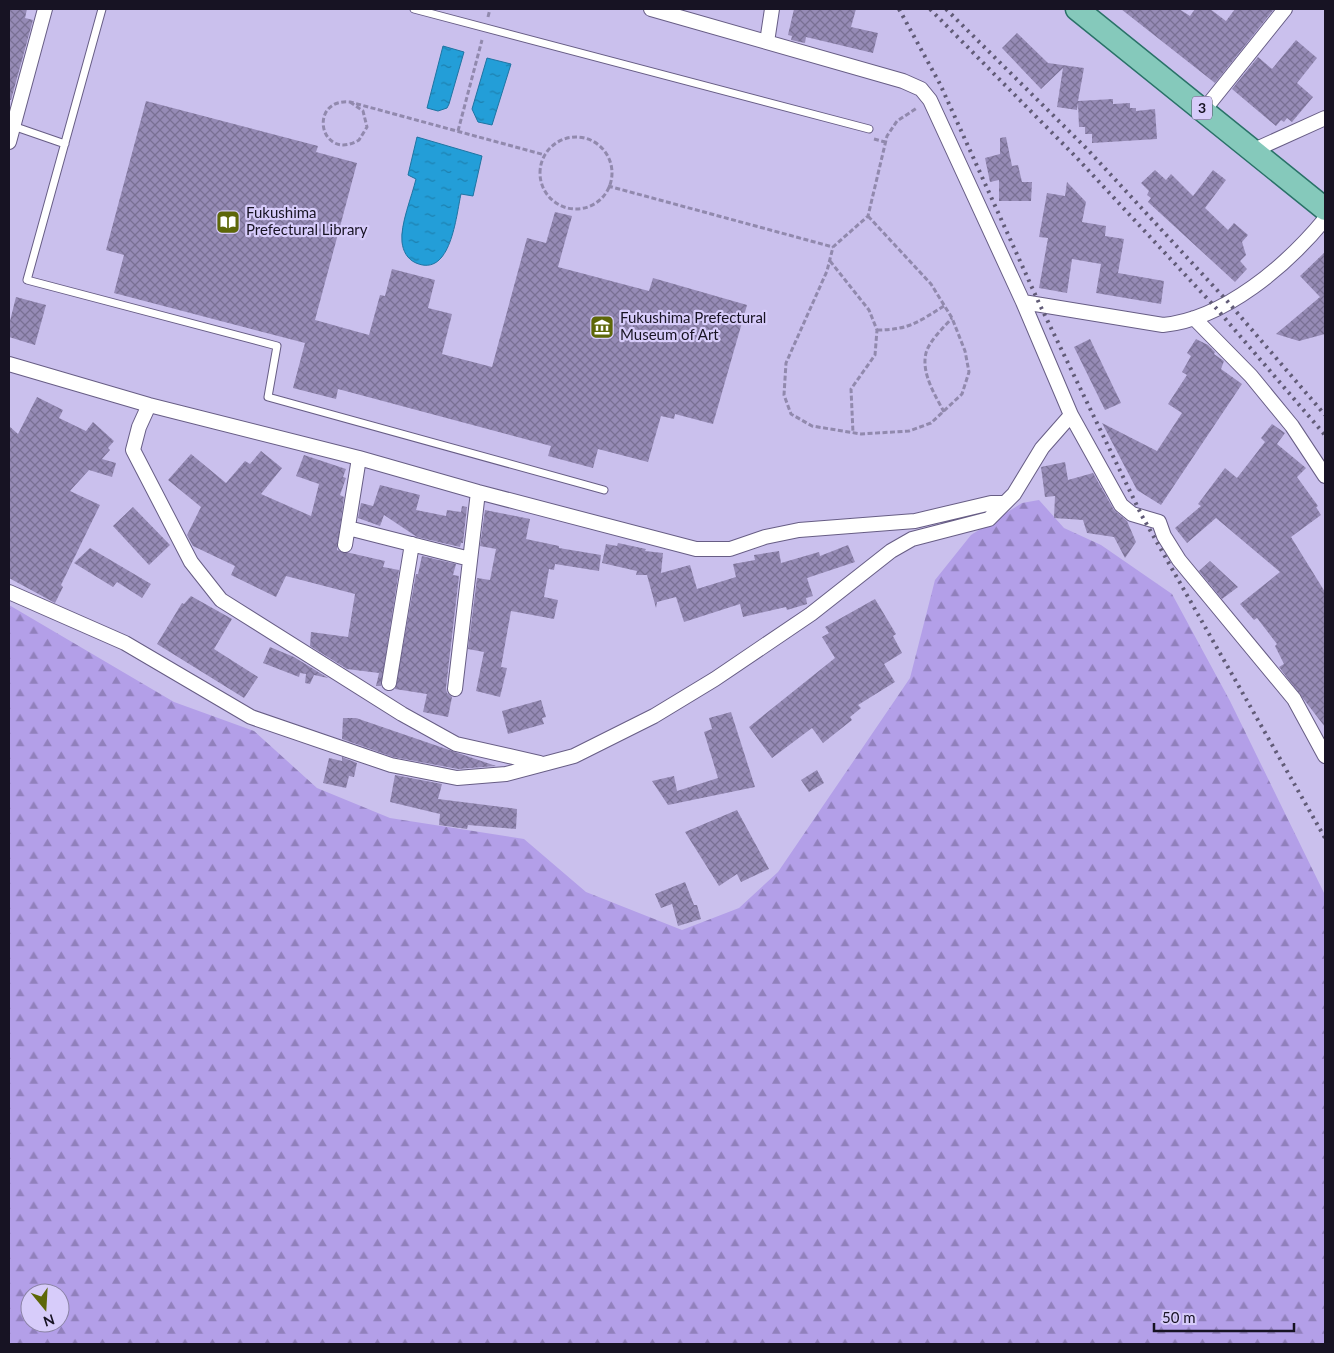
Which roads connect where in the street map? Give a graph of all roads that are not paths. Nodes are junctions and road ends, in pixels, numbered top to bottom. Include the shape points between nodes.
1 (46, 9) edge
2 (102, 9) edge
3 (414, 9) edge
4 (651, 9) edge
5 (772, 9) edge
6 (1077, 9) edge
7 (1285, 9) edge
8 (767, 42) junction
9 (1204, 110) junction
10 (1325, 118) edge
11 (11, 125) edge
12 (869, 129) dead end
13 (9, 142) edge
14 (65, 144) junction
15 (1252, 151) junction
16 (1325, 209) edge
17 (1325, 219) edge
18 (1024, 302) junction
19 (1194, 318) junction
20 (9, 364) edge
21 (149, 405) junction
22 (1071, 415) junction
23 (359, 458) junction
24 (1325, 476) edge
25 (604, 490) dead end
26 (478, 492) junction
27 (1005, 503) junction
28 (348, 528) junction
29 (412, 544) junction
30 (345, 545) dead end
31 (470, 558) junction
32 (9, 592) edge
33 (390, 683) dead end
34 (455, 689) dead end
35 (1325, 756) edge
36 (543, 764) junction

1 - 11 street
2 - 14 lane
3 - 12 lane
4 - 8 street
5 - 8 street
6 - 9 main road, 3 / 3
7 - 9 street
8 - 18 street via 921,89 930,100
9 - 15 main road, 3 / 3
10 - 15 street
11 - 13 street
11 - 14 lane
14 - 25 lane via 26,280 277,346 268,397
15 - 16 main road, 3 / 3
17 - 19 street via 1272,274 1251,289
18 - 19 street via 1164,325
18 - 22 street
19 - 24 street via 1251,376 1292,426
20 - 21 street
21 - 23 street
21 - 36 street via 133,450 191,562 221,600 402,714 456,744
22 - 27 street via 1042,448
22 - 35 street via 1120,505 1132,514 1158,522 1179,560 1294,699
23 - 26 street
23 - 28 street
26 - 27 street via 696,549 730,549 765,536 799,530 915,521 991,503
26 - 31 street
27 - 36 street via 989,519 912,539 891,551 811,614 715,679 654,716 574,756
28 - 29 street
28 - 30 street
29 - 31 street
29 - 33 street
31 - 34 street
32 - 36 street via 125,642 251,718 391,765 457,778 506,774

